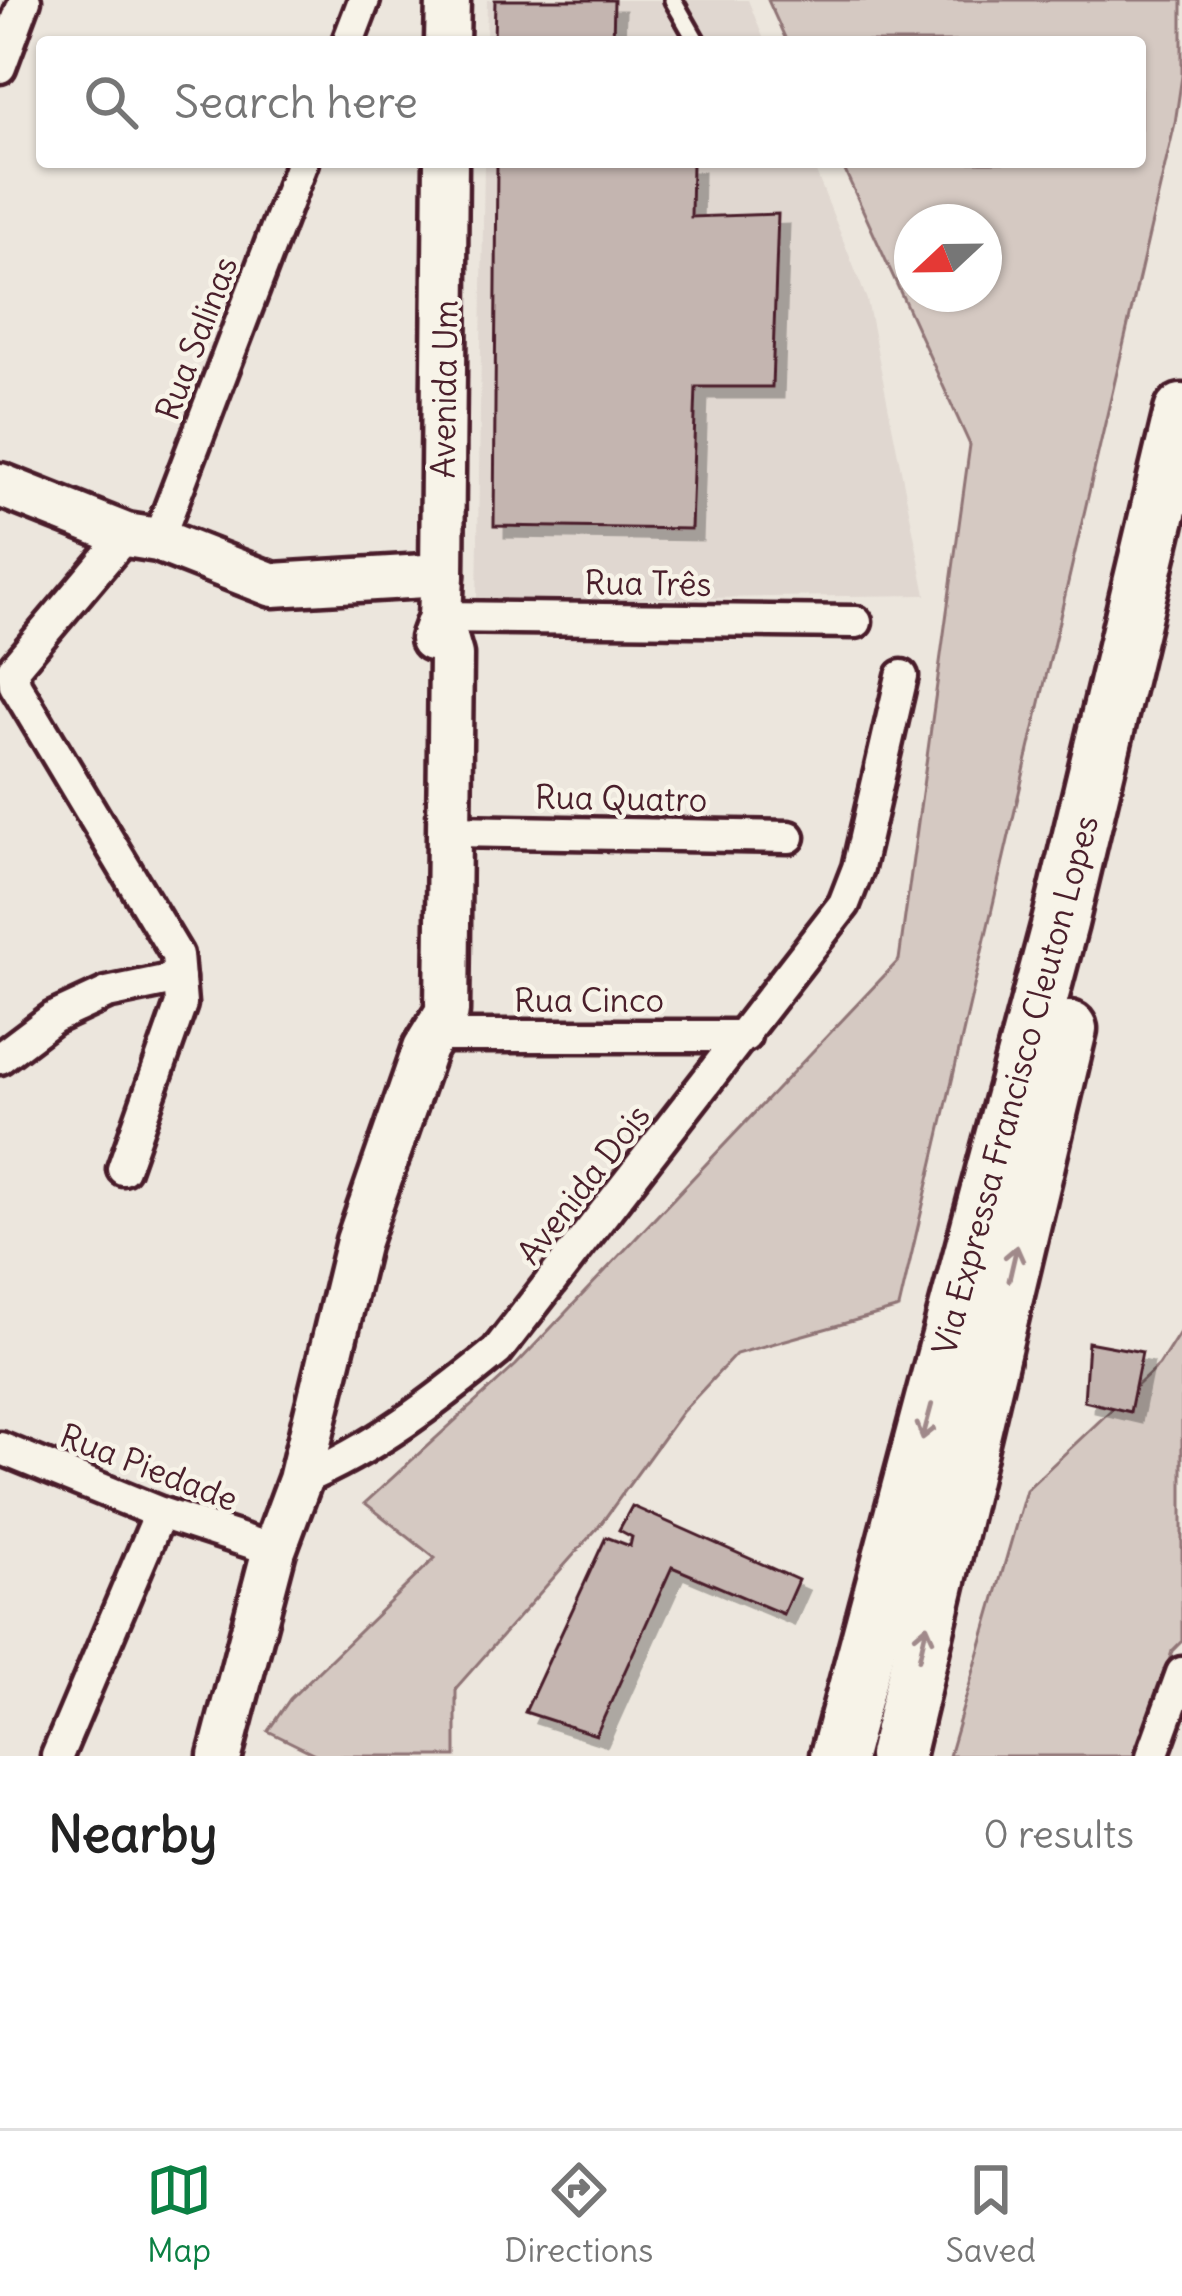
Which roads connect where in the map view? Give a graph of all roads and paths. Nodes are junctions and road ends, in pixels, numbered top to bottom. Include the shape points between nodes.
1 (25, 0) edge
2 (364, 0) edge
3 (448, 0) edge
4 (673, 0) edge
5 (350, 36) edge
6 (447, 36) edge
7 (694, 36) edge
8 (0, 67) edge
9 (299, 168) edge
10 (446, 168) edge
11 (1182, 412) edge
12 (0, 485) edge
13 (142, 537) junction
14 (1182, 551) edge
15 (441, 596) junction
16 (856, 622) dead end
17 (902, 676) dead end
18 (452, 831) junction
19 (789, 837) dead end
20 (179, 978) junction
21 (745, 1036) junction
22 (429, 1042) junction
23 (0, 1058) edge
24 (123, 1169) dead end
25 (0, 1448) edge
26 (300, 1480) junction
27 (160, 1513) junction
28 (274, 1550) junction
29 (1182, 1673) edge
30 (57, 1756) edge
31 (220, 1756) edge
32 (838, 1756) edge
33 (896, 1756) edge
34 (1152, 1756) edge

1 - 8 street
2 - 5 street
3 - 6 street
4 - 7 lane
9 - 13 street, Rua Salinas
10 - 15 street, Avenida Um
11 -> 32 highway, Via Expressa Francisco Cleuton Lopes via 1060,923
12 - 13 street
13 - 15 street via 273,585
13 - 20 street, Rua Salinas via 13,669 177,955
33 -> 14 highway, Via Expressa Francisco Cleuton Lopes
15 - 16 street, Rua Três
15 - 18 street via 451,656
15 - 22 street via 425,659
17 - 21 street, Avenida Dois via 844,904
18 - 19 street, Rua Quatro
18 - 22 street via 447,1012
20 - 23 street via 89,1001
20 - 24 street via 182,1004
21 - 22 street, Rua Cinco
21 - 26 street, Avenida Dois via 497,1351 346,1461
22 - 26 street via 358,1241
25 - 27 street, Rua Piedade
26 - 28 street
27 - 28 street, Rua Piedade
27 - 30 street
28 - 31 street
29 - 34 street

